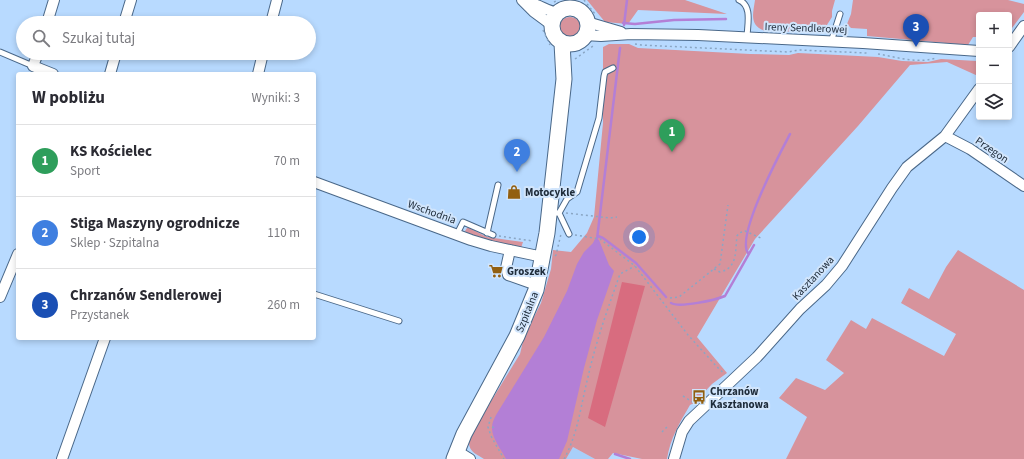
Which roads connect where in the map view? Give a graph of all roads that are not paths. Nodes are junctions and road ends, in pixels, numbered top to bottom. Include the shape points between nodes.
1 (54, 0) edge
2 (131, 0) edge
3 (277, 0) edge
4 (739, 0) edge
5 (523, 1) edge
6 (565, 10) edge
7 (840, 14) dead end
8 (49, 16) edge
9 (126, 16) edge
10 (273, 16) edge
11 (1024, 26) edge
12 (579, 36) junction
13 (747, 38) junction
14 (832, 42) junction
15 (1012, 43) edge
16 (976, 51) edge
17 (0, 52) edge
18 (16, 59) edge
19 (19, 60) edge
20 (35, 60) edge
21 (114, 60) edge
22 (261, 60) edge
23 (33, 66) junction
24 (613, 68) dead end
25 (48, 72) edge
26 (111, 72) edge
27 (258, 72) edge
28 (976, 93) edge
29 (945, 136) junction
30 (316, 183) edge
31 (498, 185) dead end
32 (1024, 186) edge
33 (554, 213) junction
34 (487, 233) junction
35 (457, 234) junction
36 (569, 234) road end
37 (493, 235) dead end
38 (510, 250) junction
39 (550, 256) junction
40 (16, 259) edge
41 (531, 284) dead end
42 (316, 295) edge
43 (0, 297) edge
44 (399, 321) dead end
45 (104, 340) edge
46 (456, 455) edge
47 (62, 459) edge
48 (470, 459) edge
49 (674, 459) edge

1 - 8 street
2 - 9 street
3 - 10 street
4 - 13 lane via 746,3 748,8
5 - 6 street via 548,11
6 - 12 main road via 583,14
6 - 12 main road via 555,36
7 - 14 lane
11 - 15 street
12 - 13 street, Ireny Sendlerowej via 632,39 698,35
12 - 33 main road, Szpitalna via 564,79
13 - 14 street, Ireny Sendlerowej
14 - 16 street, Ireny Sendlerowej
17 - 18 lane
19 - 23 lane
20 - 23 street
21 - 26 street
22 - 27 street
23 - 25 street
24 - 33 lane via 605,72 599,118 577,192
28 - 29 street, Kasztanowa
29 - 32 street, Przegon via 970,149
29 - 49 street, Kasztanowa via 907,167 835,276 800,309 757,357 689,421 682,432
30 - 35 street, Wschodnia
31 - 34 lane
33 - 36 lane
33 - 39 main road, Szpitalna
34 - 35 lane via 463,222
34 - 37 lane
35 - 38 street, Wschodnia
38 - 39 street, Wschodnia
38 - 41 street via 506,268 508,275
39 - 46 main road, Szpitalna via 523,323 464,434
40 - 43 street
42 - 44 lane
45 - 47 street
46 - 48 street

